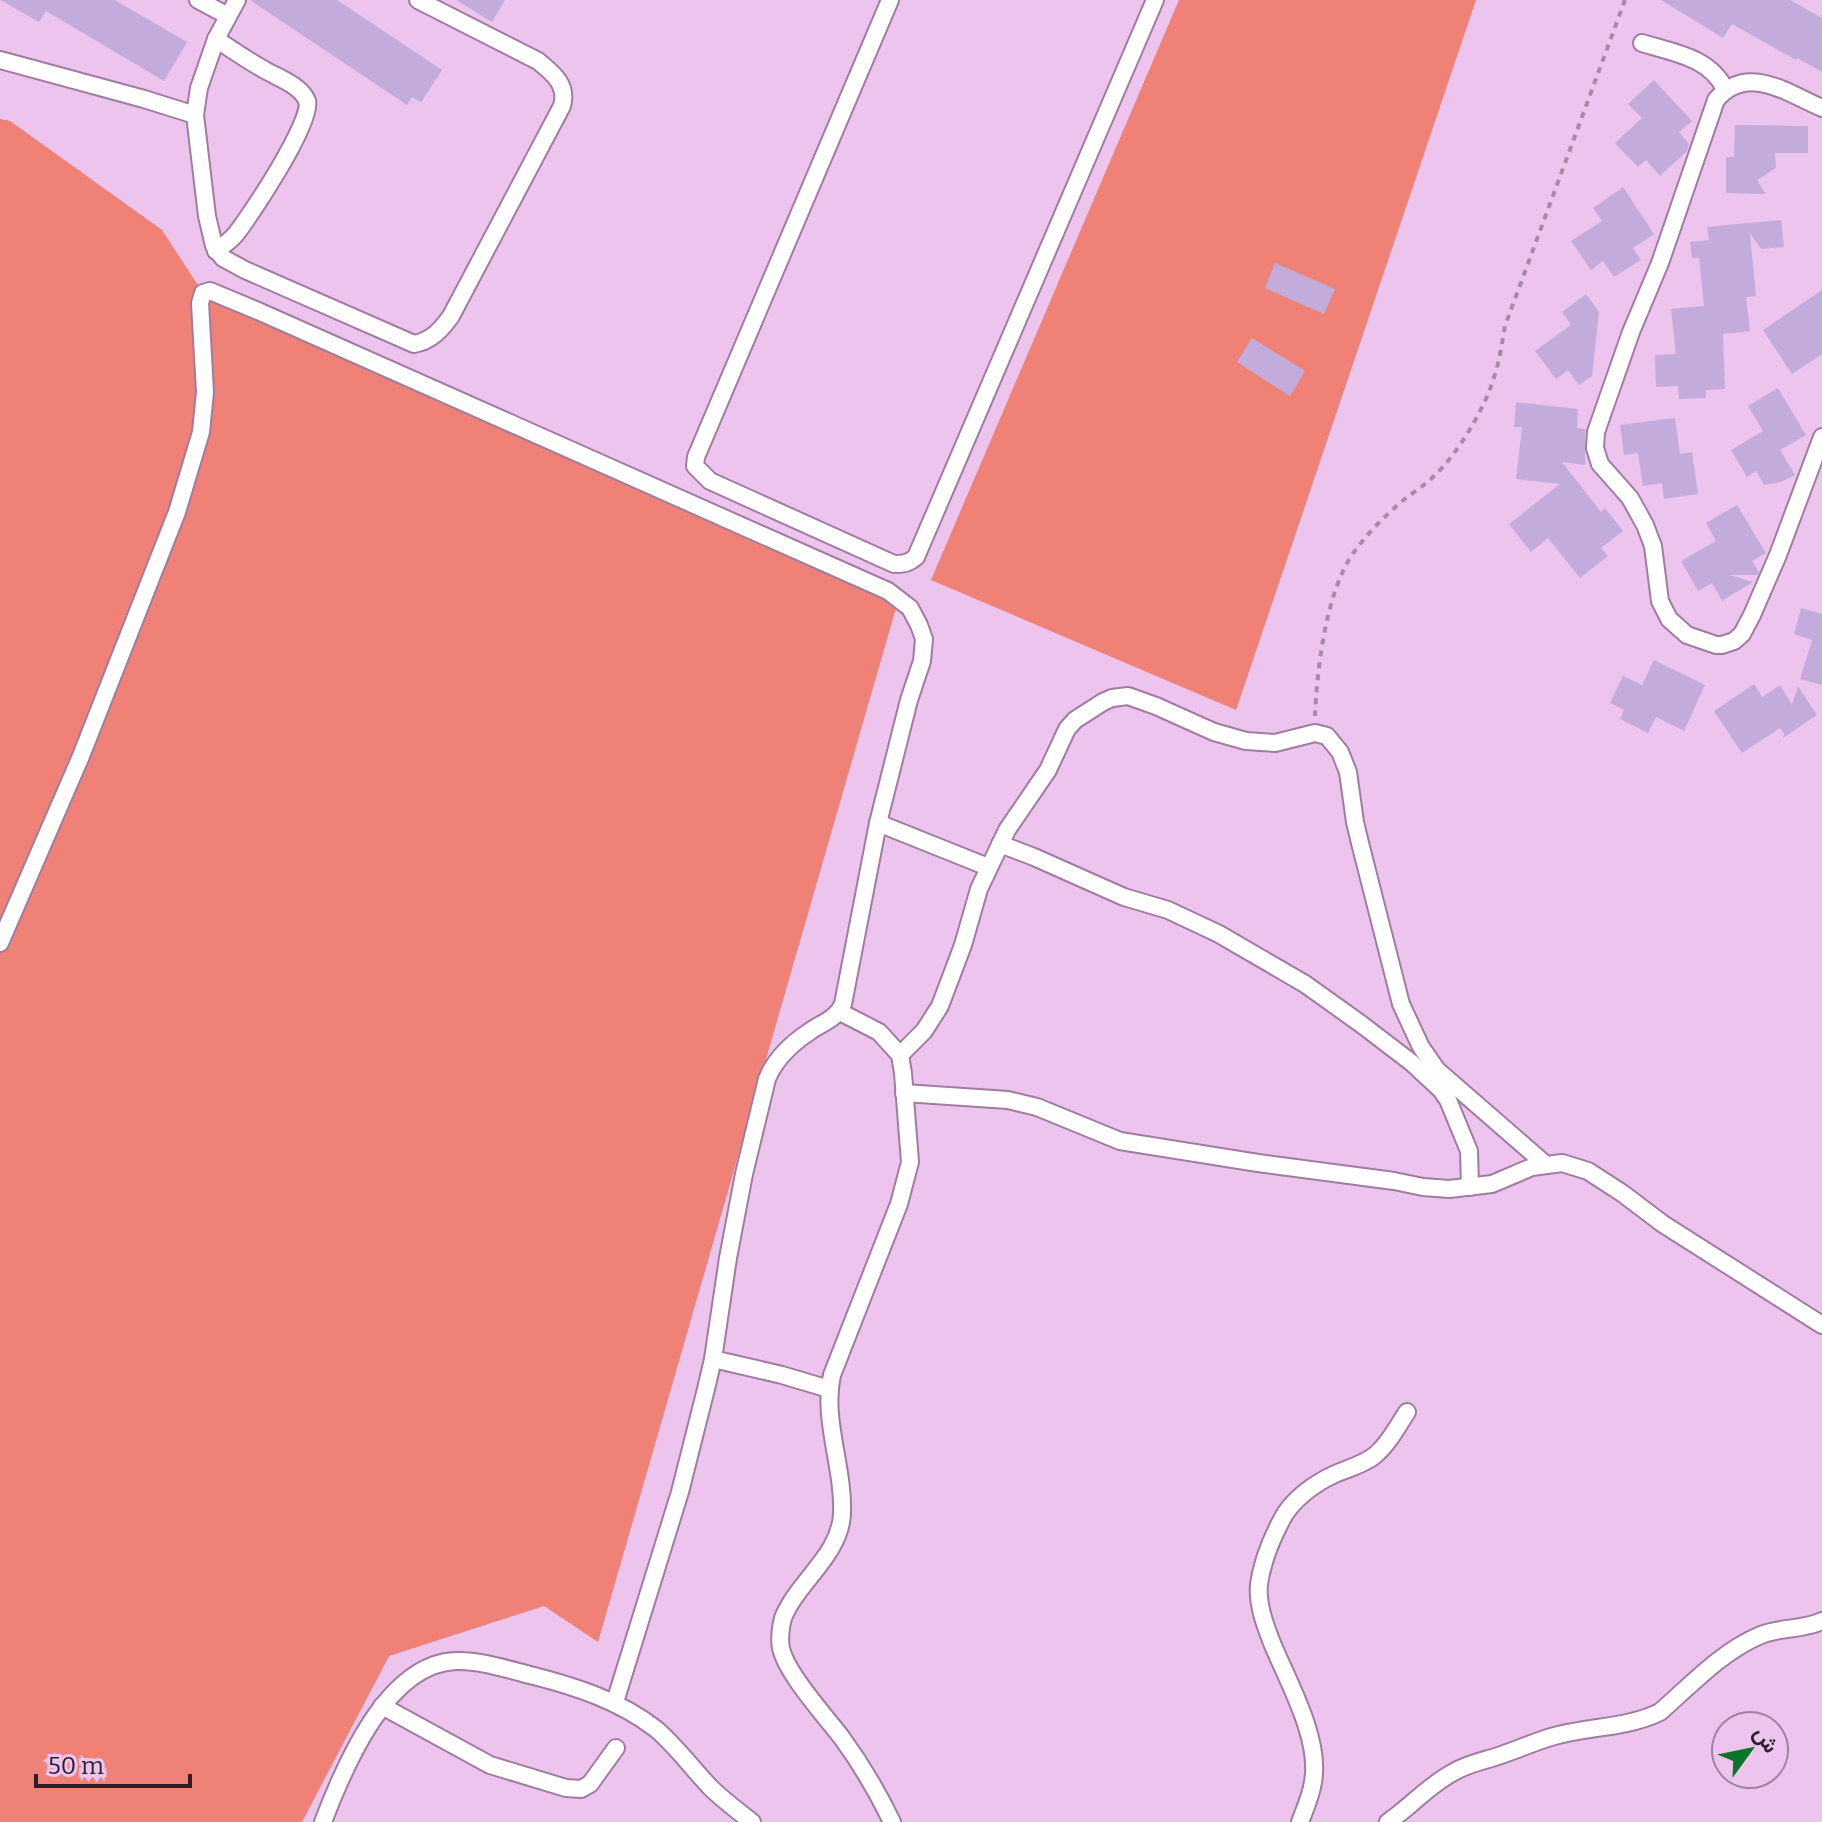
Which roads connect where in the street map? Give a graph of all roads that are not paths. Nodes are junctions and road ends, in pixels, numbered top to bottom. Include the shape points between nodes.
1 (198, 0) edge
2 (237, 0) edge
3 (418, 0) edge
4 (890, 0) edge
5 (1155, 0) edge
6 (228, 16) junction
7 (216, 39) junction
8 (1642, 43) dead end
9 (0, 60) edge
10 (1725, 89) junction
11 (1822, 108) edge
12 (195, 115) junction
13 (216, 251) junction
14 (1822, 437) edge
15 (878, 823) junction
16 (1000, 844) junction
17 (988, 867) junction
18 (0, 943) edge
19 (840, 1012) junction
20 (900, 1055) junction
21 (904, 1093) junction
22 (1545, 1164) junction
23 (1470, 1187) junction
24 (1822, 1325) edge
25 (713, 1359) junction
26 (829, 1389) junction
27 (1407, 1412) dead end
28 (1822, 1621) edge
29 (615, 1702) junction
30 (382, 1706) junction
31 (616, 1748) dead end
32 (323, 1822) edge
33 (752, 1822) edge
34 (892, 1822) edge
35 (1300, 1822) edge
36 (1388, 1822) edge

1 - 6 street
2 - 6 street
3 - 13 street via 538,61 555,75 565,97 445,324 414,344 245,270
4 - 5 street via 695,466 710,481 902,564 916,557
6 - 7 street
7 - 12 street
7 - 13 street via 288,82 308,107 258,204
8 - 10 street via 1697,61 1719,77
9 - 12 street
10 - 11 street via 1755,82
10 - 14 street via 1710,114 1596,432 1600,464 1645,525 1660,601 1676,627 1716,645 1742,634
12 - 13 street
15 - 17 street
15 - 18 street via 922,661 924,639 910,608 888,591 210,291 203,293 200,303 205,392 201,432 177,512
15 - 19 street
16 - 17 street
16 - 22 street via 1048,770 1067,729 1112,698 1128,696 1246,741 1327,736 1348,772 1357,833 1401,1004 1421,1047 1444,1078
16 - 23 street via 1219,934 1361,1024 1421,1071 1448,1100 1469,1151
17 - 20 street via 940,1006
19 - 20 street via 870,1025
19 - 25 street via 794,1043 767,1079 733,1228
20 - 21 street
21 - 23 street via 1008,1100 1120,1141 1153,1147 1423,1187
21 - 26 street via 907,1175
22 - 23 street
22 - 24 street via 1588,1171
25 - 26 street
25 - 29 street via 680,1492
26 - 34 street via 839,1465 839,1533 796,1593 782,1621 781,1648 793,1675 844,1741
27 - 35 street via 1376,1454 1334,1474 1292,1506 1262,1569 1262,1614 1313,1747 1314,1780
28 - 36 street via 1747,1641 1648,1717 1550,1737 1469,1764
29 - 30 street via 539,1678 456,1661 424,1669
29 - 33 street via 658,1731
30 - 31 street via 490,1765 566,1788 590,1784
30 - 32 street

